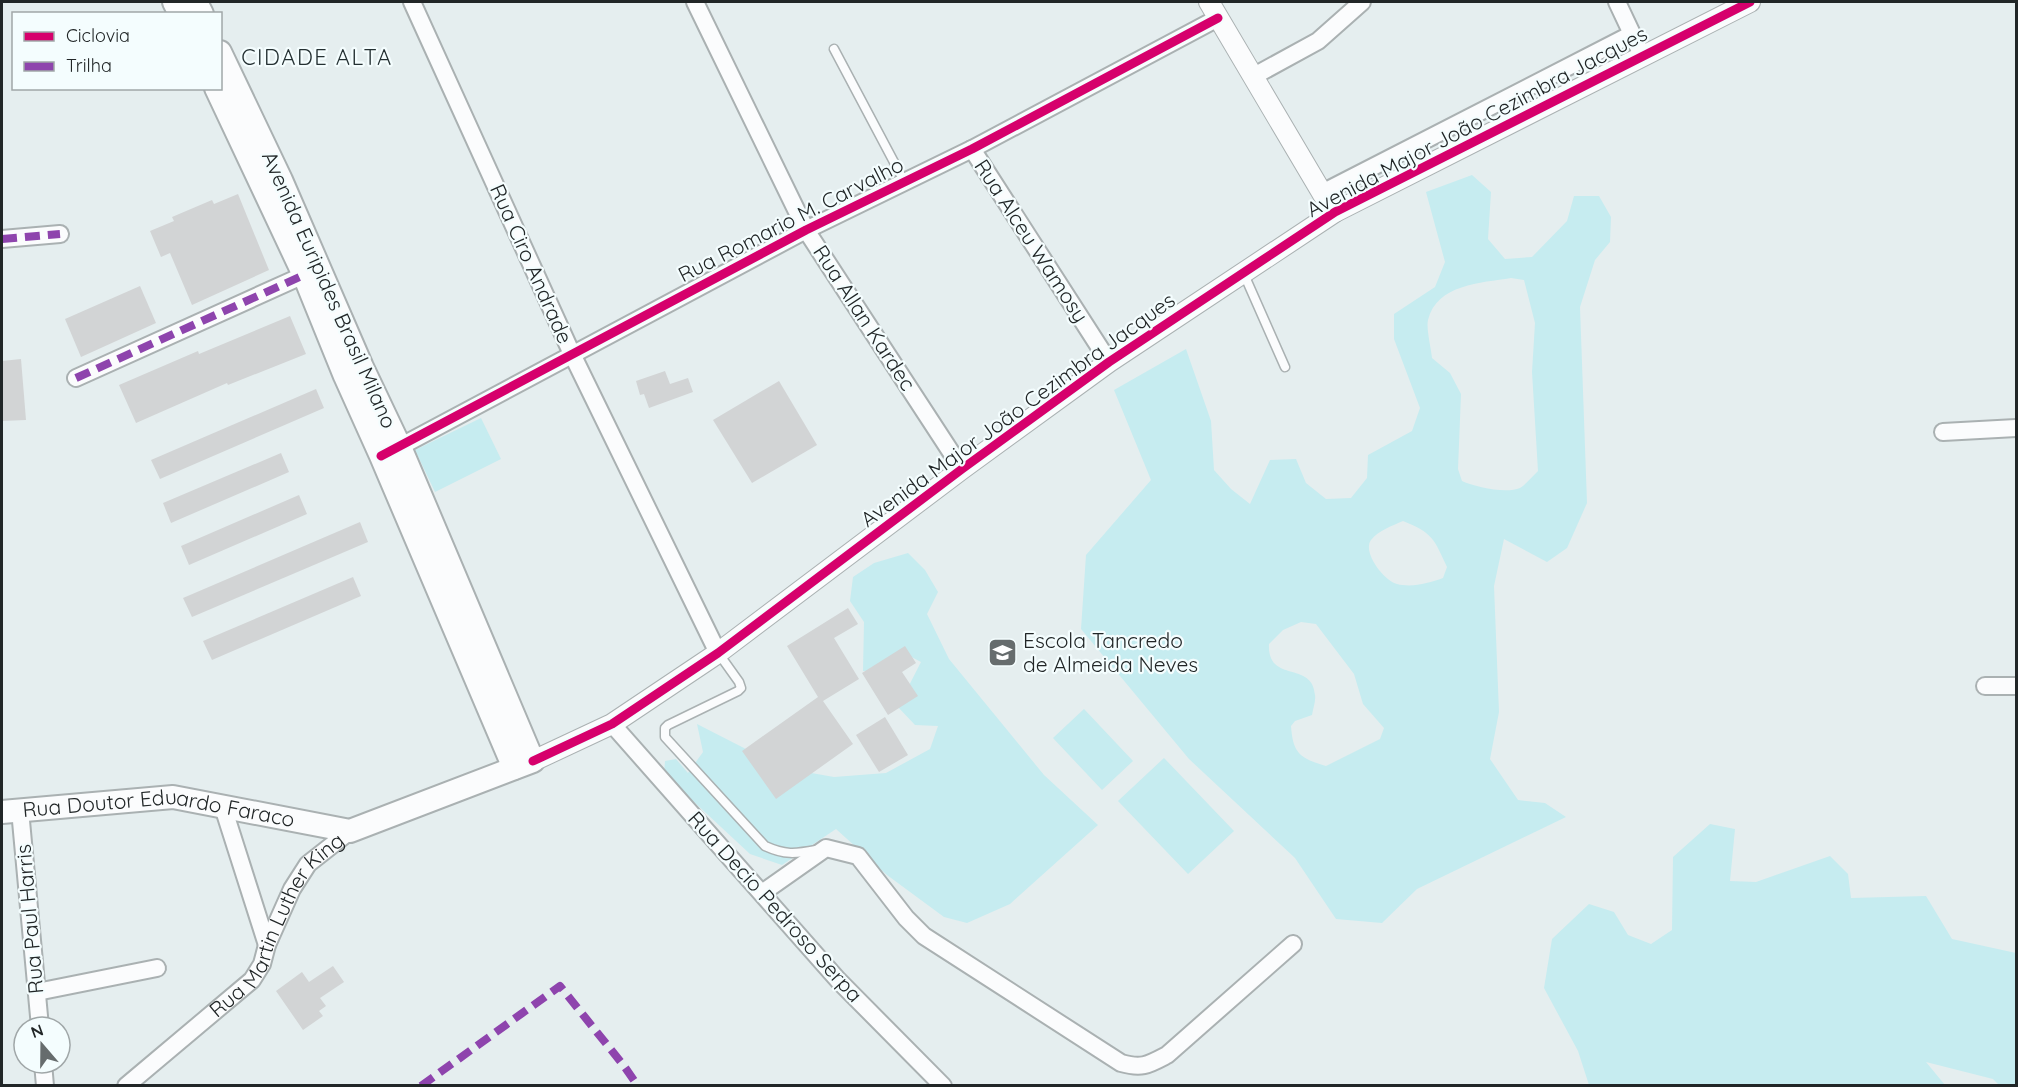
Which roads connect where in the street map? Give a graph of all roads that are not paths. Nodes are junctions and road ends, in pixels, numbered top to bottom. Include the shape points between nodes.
1 (412, 2) edge
2 (695, 2) edge
3 (1362, 2) edge
4 (1617, 2) edge
5 (1750, 2) edge
6 (1214, 10) edge
7 (1632, 33) junction
8 (834, 49) dead end
9 (1642, 55) junction
10 (222, 57) edge
11 (1254, 76) junction
12 (217, 90) edge
13 (972, 149) junction
14 (904, 181) junction
15 (272, 184) junction
16 (1322, 193) junction
17 (1335, 212) junction
18 (806, 230) junction
19 (60, 234) dead end
20 (2, 239) edge
21 (1243, 272) junction
22 (304, 275) junction
23 (572, 354) junction
24 (1109, 362) junction
25 (1285, 367) dead end
26 (353, 371) junction
27 (76, 378) dead end
28 (2016, 428) edge
29 (1943, 432) dead end
30 (390, 452) junction
31 (962, 469) junction
32 (718, 653) junction
33 (1985, 686) dead end
34 (2016, 686) edge
35 (612, 724) junction
36 (524, 765) junction
37 (223, 807) junction
38 (11, 811) edge
39 (350, 831) junction
40 (826, 848) junction
41 (762, 893) junction
42 (1293, 944) dead end
43 (267, 945) junction
44 (157, 968) dead end
45 (37, 992) junction
46 (39, 1015) edge
47 (126, 1086) edge
48 (943, 1086) edge

1 - 23 street, Rua Ciro Andrade
2 - 18 street, Rua Allan Kardec
3 - 11 street via 1318,41
4 - 7 street
5 - 9 street, Avenida Major João Cezimbra Jacques
6 - 11 street
6 - 13 street, Rua Romario M. Carvalho
7 - 9 street
7 - 16 street
8 - 14 lane
9 - 17 street, Avenida Major João Cezimbra Jacques
10 - 15 main road, Avenida Euripides Brasil Milano
11 - 16 street
12 - 15 main road, Avenida Euripides Brasil Milano
13 - 14 street, Rua Romario M. Carvalho
13 - 24 street, Rua Alceu Wamosy
14 - 18 street, Rua Romario M. Carvalho
15 - 22 main road, Avenida Euripides Brasil Milano
15 - 26 main road, Avenida Euripides Brasil Milano
16 - 17 street
17 - 21 street, Avenida Major João Cezimbra Jacques
18 - 23 street, Rua Romario M. Carvalho
18 - 31 street, Rua Allan Kardec
19 - 20 street
21 - 24 street, Avenida Major João Cezimbra Jacques
21 - 25 lane
22 - 26 main road, Avenida Euripides Brasil Milano
22 - 27 street
23 - 30 street, Rua Romario M. Carvalho
23 - 32 street, Rua Ciro Andrade
24 - 31 street, Avenida Major João Cezimbra Jacques
26 - 30 main road, Avenida Euripides Brasil Milano
28 - 29 street
30 - 36 main road, Avenida Euripides Brasil Milano
31 - 32 street, Avenida Major João Cezimbra Jacques
32 - 35 street, Avenida Major João Cezimbra Jacques
32 - 40 lane via 741,688 668,724 665,737 765,846 795,854
33 - 34 street
35 - 36 street, Rua Martin Luther King
35 - 41 street, Rua Decio Pedroso Serpa
36 - 39 main road, Rua Martin Luther King
37 - 38 main road, Rua Doutor Eduardo Faraco via 173,797
37 - 39 main road, Rua Doutor Eduardo Faraco
37 - 43 street
38 - 45 street, Rua Paul Harris
39 - 43 street, Rua Martin Luther King via 309,864 292,888
40 - 41 street
40 - 42 street via 858,856 924,936 1121,1063 1136,1067 1167,1055
41 - 48 street, Rua Decio Pedroso Serpa via 838,980
43 - 47 street, Rua Martin Luther King via 252,980
44 - 45 street
45 - 46 street, Rua Paul Harris

